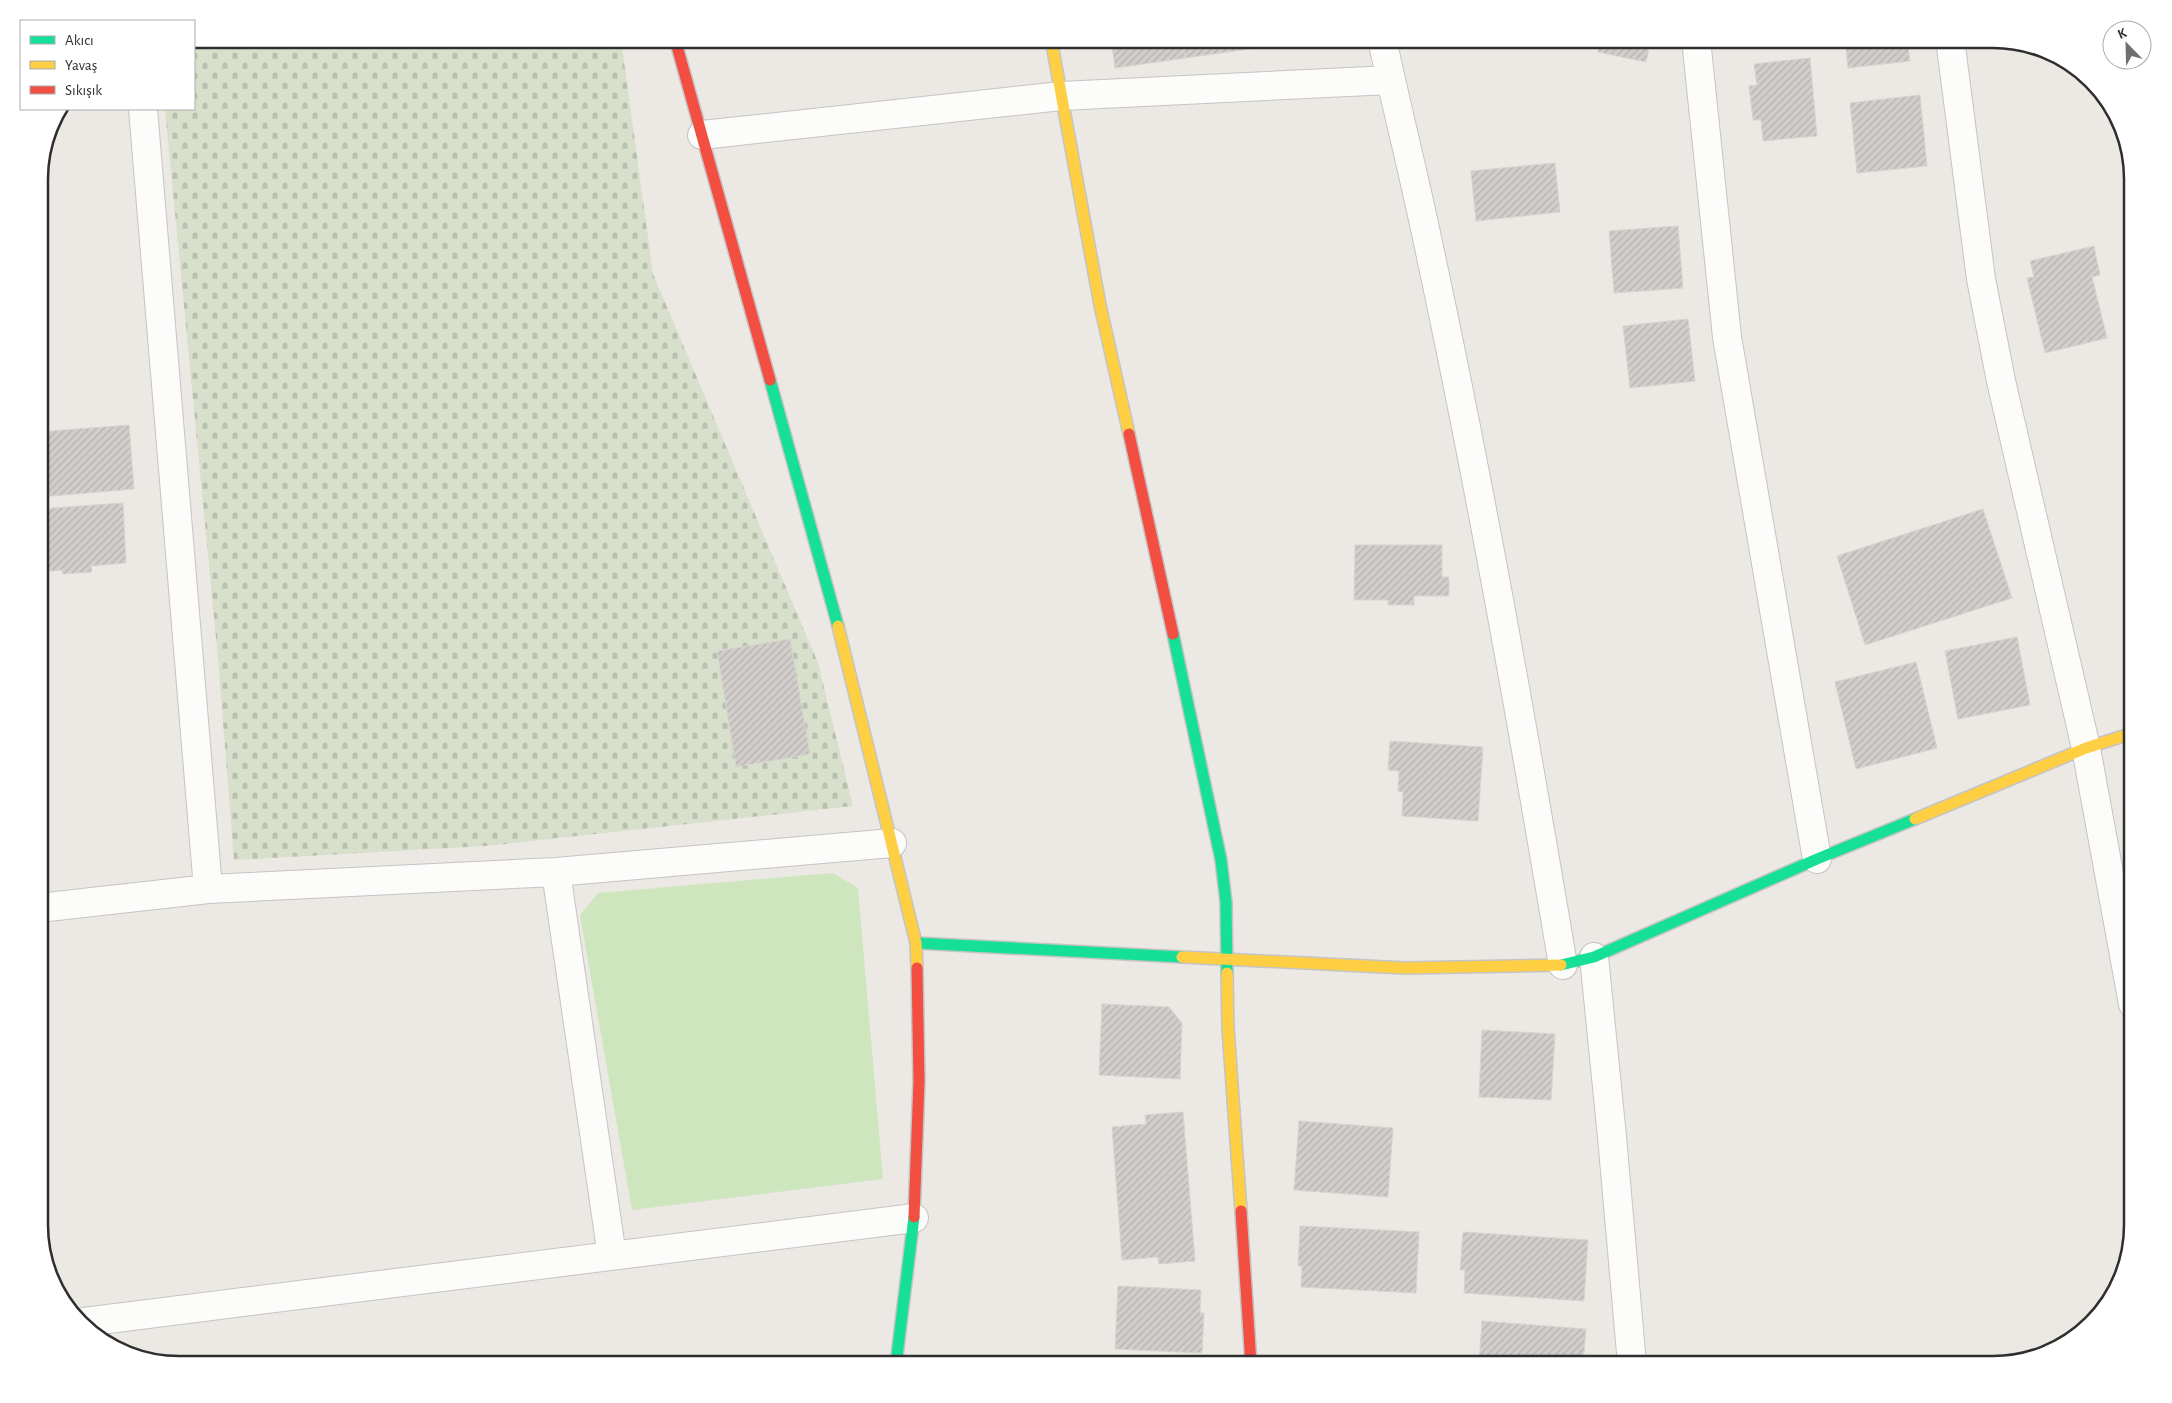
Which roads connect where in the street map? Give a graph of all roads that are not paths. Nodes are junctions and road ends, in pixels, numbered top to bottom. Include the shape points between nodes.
1 (677, 47) edge
2 (1052, 47) edge
3 (1384, 47) edge
4 (1697, 47) edge
5 (1951, 47) edge
6 (1390, 80) junction
7 (1061, 96) junction
8 (142, 110) edge
9 (702, 135) junction
10 (2124, 736) edge
11 (2086, 748) junction
12 (892, 843) junction
13 (1818, 859) junction
14 (556, 872) junction
15 (208, 889) junction
16 (48, 907) edge
17 (916, 943) junction
18 (2124, 955) edge
19 (1594, 957) junction
20 (1227, 958) junction
21 (1563, 965) junction
22 (914, 1218) junction
23 (612, 1256) junction
24 (90, 1321) edge
25 (897, 1356) edge
26 (1250, 1356) edge
27 (1631, 1356) edge

1 - 9 street
2 - 7 street
3 - 6 street
4 - 13 street via 1727,337
5 - 11 street via 1981,280 2001,381
6 - 7 street
6 - 21 street via 1427,236 1467,431 1526,740
7 - 9 street
7 - 20 street via 1100,305 1221,860
8 - 15 street
9 - 12 street via 842,640
10 - 11 street
11 - 13 street
11 - 18 street
12 - 14 street
12 - 17 street
13 - 19 street
14 - 15 street
14 - 23 street
15 - 16 street
17 - 20 street
17 - 22 street via 919,1081
19 - 21 street
19 - 27 street
20 - 21 street via 1405,968
20 - 26 street via 1228,1028
22 - 23 street
22 - 25 street
23 - 24 street

